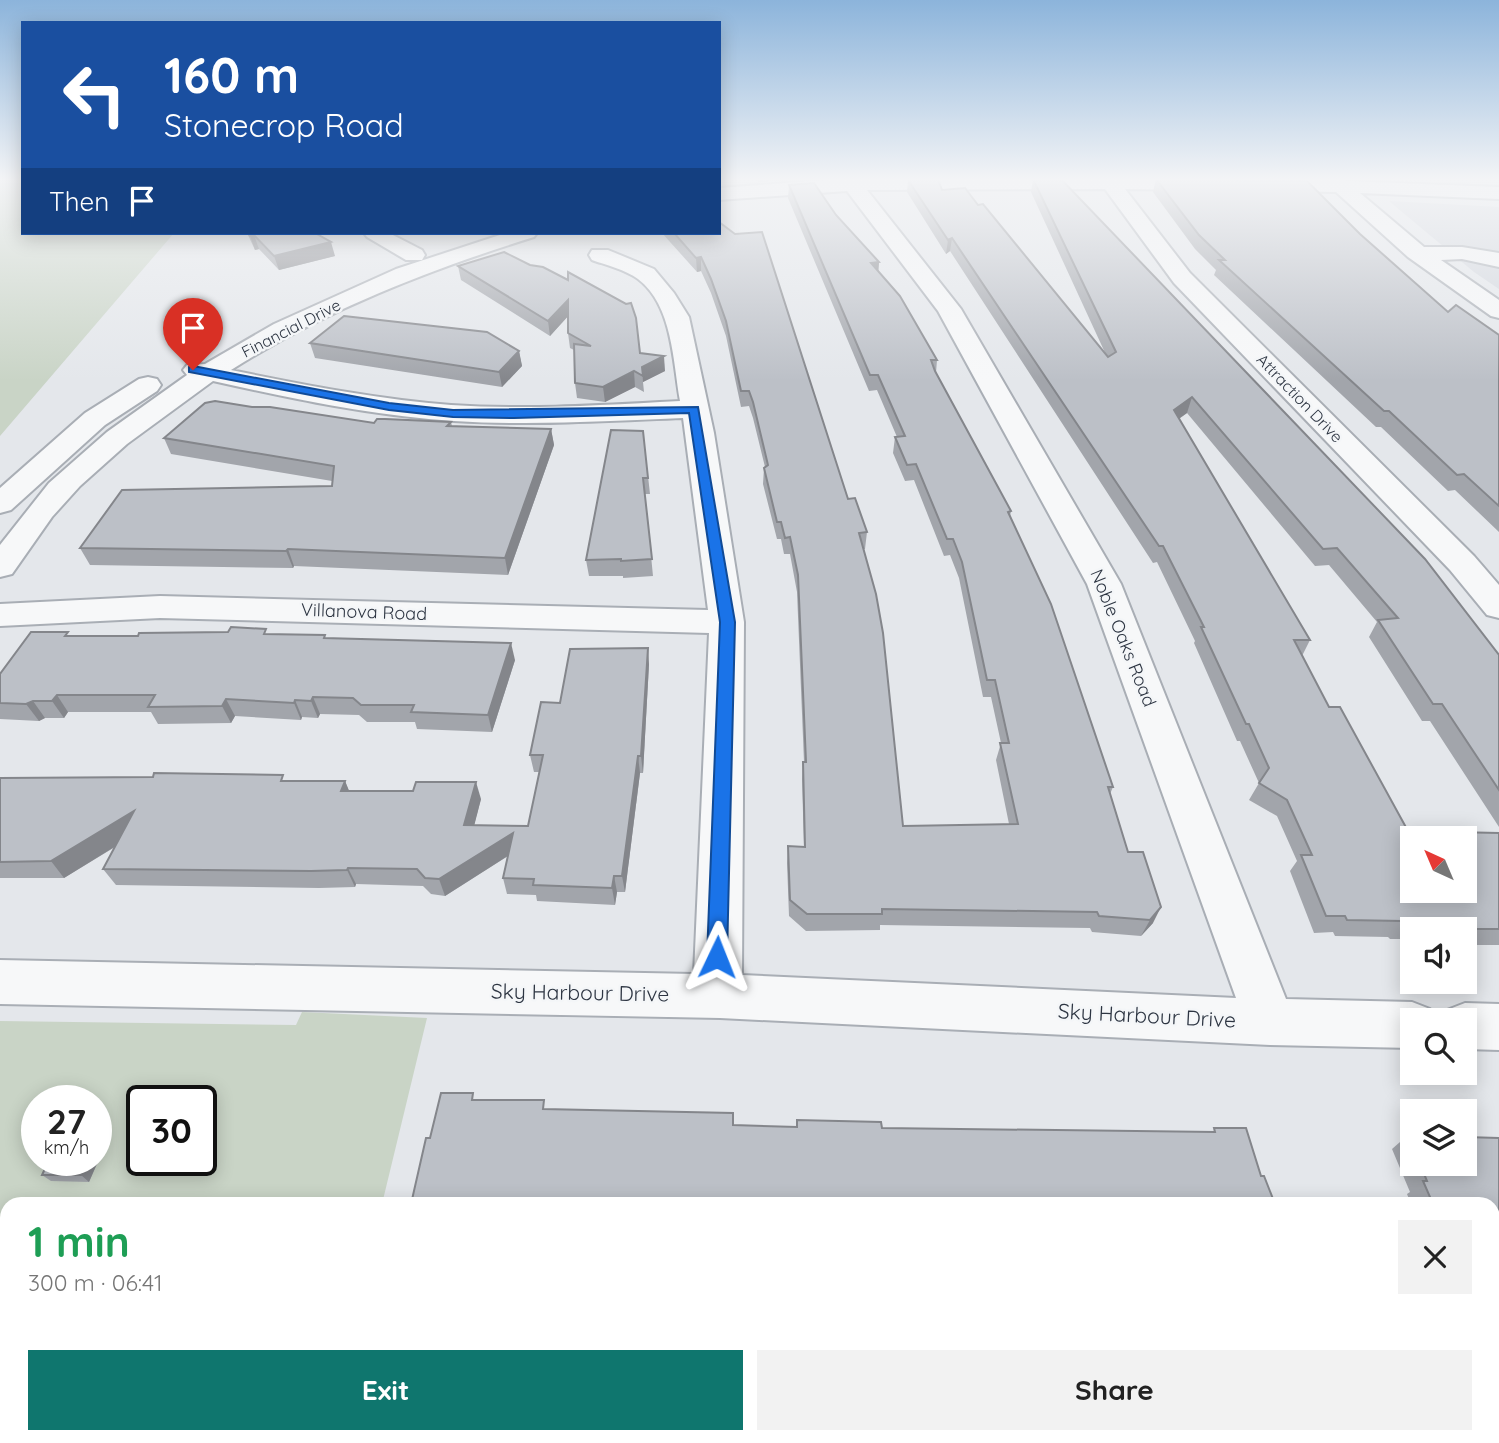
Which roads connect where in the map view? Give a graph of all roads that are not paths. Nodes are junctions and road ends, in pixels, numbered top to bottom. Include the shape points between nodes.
1 (399, 246) edge
2 (442, 246) edge
3 (483, 246) edge
4 (900, 246) edge
5 (1158, 246) edge
6 (1410, 246) edge
7 (1419, 254) junction
8 (415, 255) junction
9 (600, 255) dead end
10 (1499, 260) edge
11 (1499, 311) edge
12 (176, 366) junction
13 (210, 373) junction
14 (694, 410) junction
15 (0, 504) edge
16 (0, 567) edge
17 (1499, 607) edge
18 (0, 615) edge
19 (727, 622) junction
20 (0, 982) edge
21 (720, 996) junction
22 (1270, 1022) junction
23 (1400, 1025) edge
24 (1477, 1026) edge
25 (1499, 1027) edge

1 - 8 street
2 - 8 street, Financial Drive
3 - 13 street, Financial Drive via 321,310
4 - 22 street, Noble Oaks Road via 949,309 1104,584
5 - 17 street, Attraction Drive via 1182,278 1462,563
6 - 7 street
7 - 10 street via 1462,253
7 - 11 street
8 - 12 street, Financial Drive via 286,309
9 - 14 street via 646,274 663,293 677,317
12 - 13 street
12 - 15 street, Financial Drive via 95,419
13 - 14 street via 453,413
13 - 16 street, Financial Drive via 127,428 67,481
14 - 19 street
18 - 19 street, Villanova Road via 160,607
19 - 21 street via 717,957
20 - 21 street, Sky Harbour Drive
21 - 22 street, Sky Harbour Drive
22 - 23 street, Sky Harbour Drive
24 - 25 street

